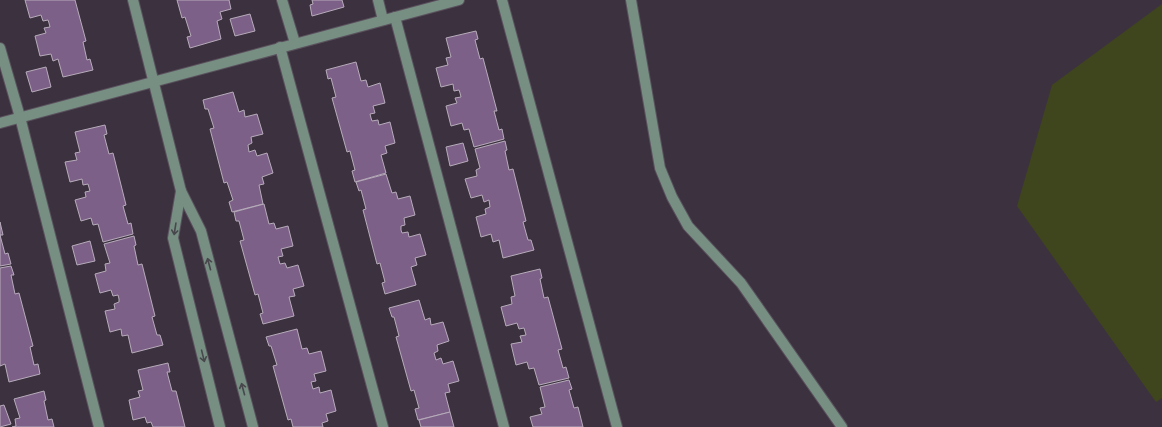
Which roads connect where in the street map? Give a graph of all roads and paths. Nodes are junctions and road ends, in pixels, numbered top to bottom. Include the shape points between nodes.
1 (133, 0) edge
2 (282, 0) edge
3 (378, 0) edge
4 (460, 0) edge
5 (502, 0) edge
6 (630, 0) edge
7 (395, 17) junction
8 (383, 20) junction
9 (295, 43) junction
10 (280, 47) junction
11 (0, 48) edge
12 (154, 81) junction
13 (20, 118) junction
14 (0, 123) edge
15 (181, 191) junction
16 (99, 427) edge
17 (220, 427) edge
18 (253, 427) edge
19 (383, 427) edge
20 (504, 427) edge
21 (616, 427) edge
22 (842, 427) edge

1 - 12 street
2 - 9 street
3 - 8 street
4 - 7 street
5 - 21 street
6 - 22 street via 660,168 672,197 688,226 741,282
7 - 8 street
7 - 20 street
8 - 9 street
9 - 10 street
10 - 12 street
10 - 19 street
11 - 13 street
12 - 13 street
12 - 15 street
13 - 14 street
13 - 16 street
15 -> 17 street via 174,238
18 -> 15 street via 201,231

